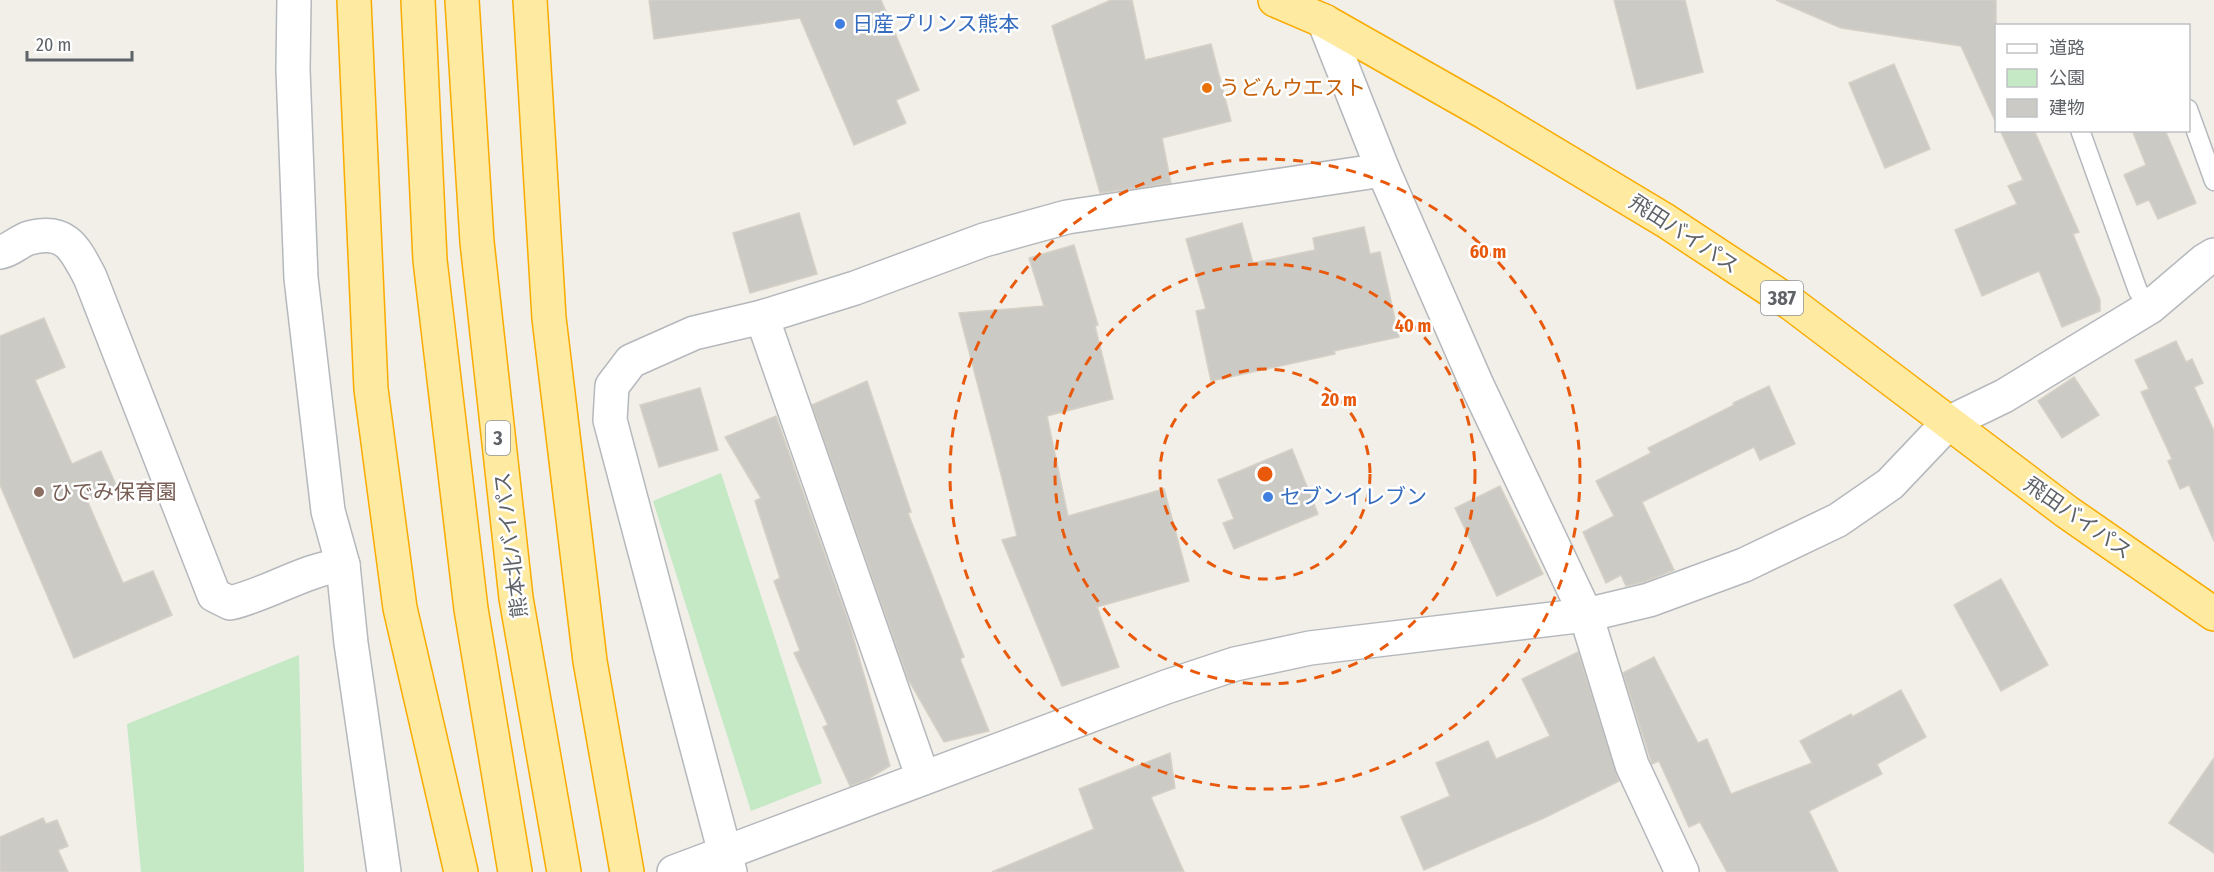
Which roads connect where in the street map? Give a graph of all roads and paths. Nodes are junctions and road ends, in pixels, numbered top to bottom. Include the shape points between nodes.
1 (294, 0) edge
2 (354, 0) edge
3 (418, 0) edge
4 (462, 0) edge
5 (530, 0) edge
6 (1275, 0) edge
7 (1324, 21) junction
8 (2190, 115) edge
9 (2081, 132) edge
10 (1383, 170) junction
11 (2214, 181) edge
12 (0, 252) edge
13 (2211, 263) edge
14 (2150, 307) junction
15 (762, 317) junction
16 (1948, 423) junction
17 (343, 565) junction
18 (2214, 614) edge
19 (1586, 615) junction
20 (922, 778) junction
21 (728, 862) edge
22 (384, 872) edge
23 (461, 872) edge
24 (515, 872) edge
25 (564, 872) edge
26 (627, 872) edge
27 (674, 872) edge
28 (1682, 872) edge

1 - 17 street via 301,278 328,511
2 - 23 highway via 371,389 400,608
3 - 24 highway via 430,260 471,609
4 - 25 highway, 熊本北バイパス / 3 via 477,242 516,598
5 - 26 highway via 549,318 590,661
6 - 7 highway, 飛田バイパス / 387
7 - 10 street
7 - 16 highway, 飛田バイパス / 387 via 1666,221 1792,304
8 - 11 lane
9 - 14 lane via 2138,291
10 - 15 street via 1067,217 984,240 855,288
10 - 19 street via 1477,385
12 - 17 street via 29,238 55,236 72,244 90,277 214,595 230,603 248,599 323,568
13 - 14 street
14 - 16 street via 2004,396
15 - 20 street
15 - 21 street via 694,333 631,361 612,386 610,420
16 - 18 highway, 飛田バイパス / 387
16 - 19 street via 1890,484 1838,520 1744,565 1649,600
17 - 22 street
19 - 20 street via 1310,648 1235,664
19 - 28 street via 1632,765
20 - 21 street
21 - 27 street

